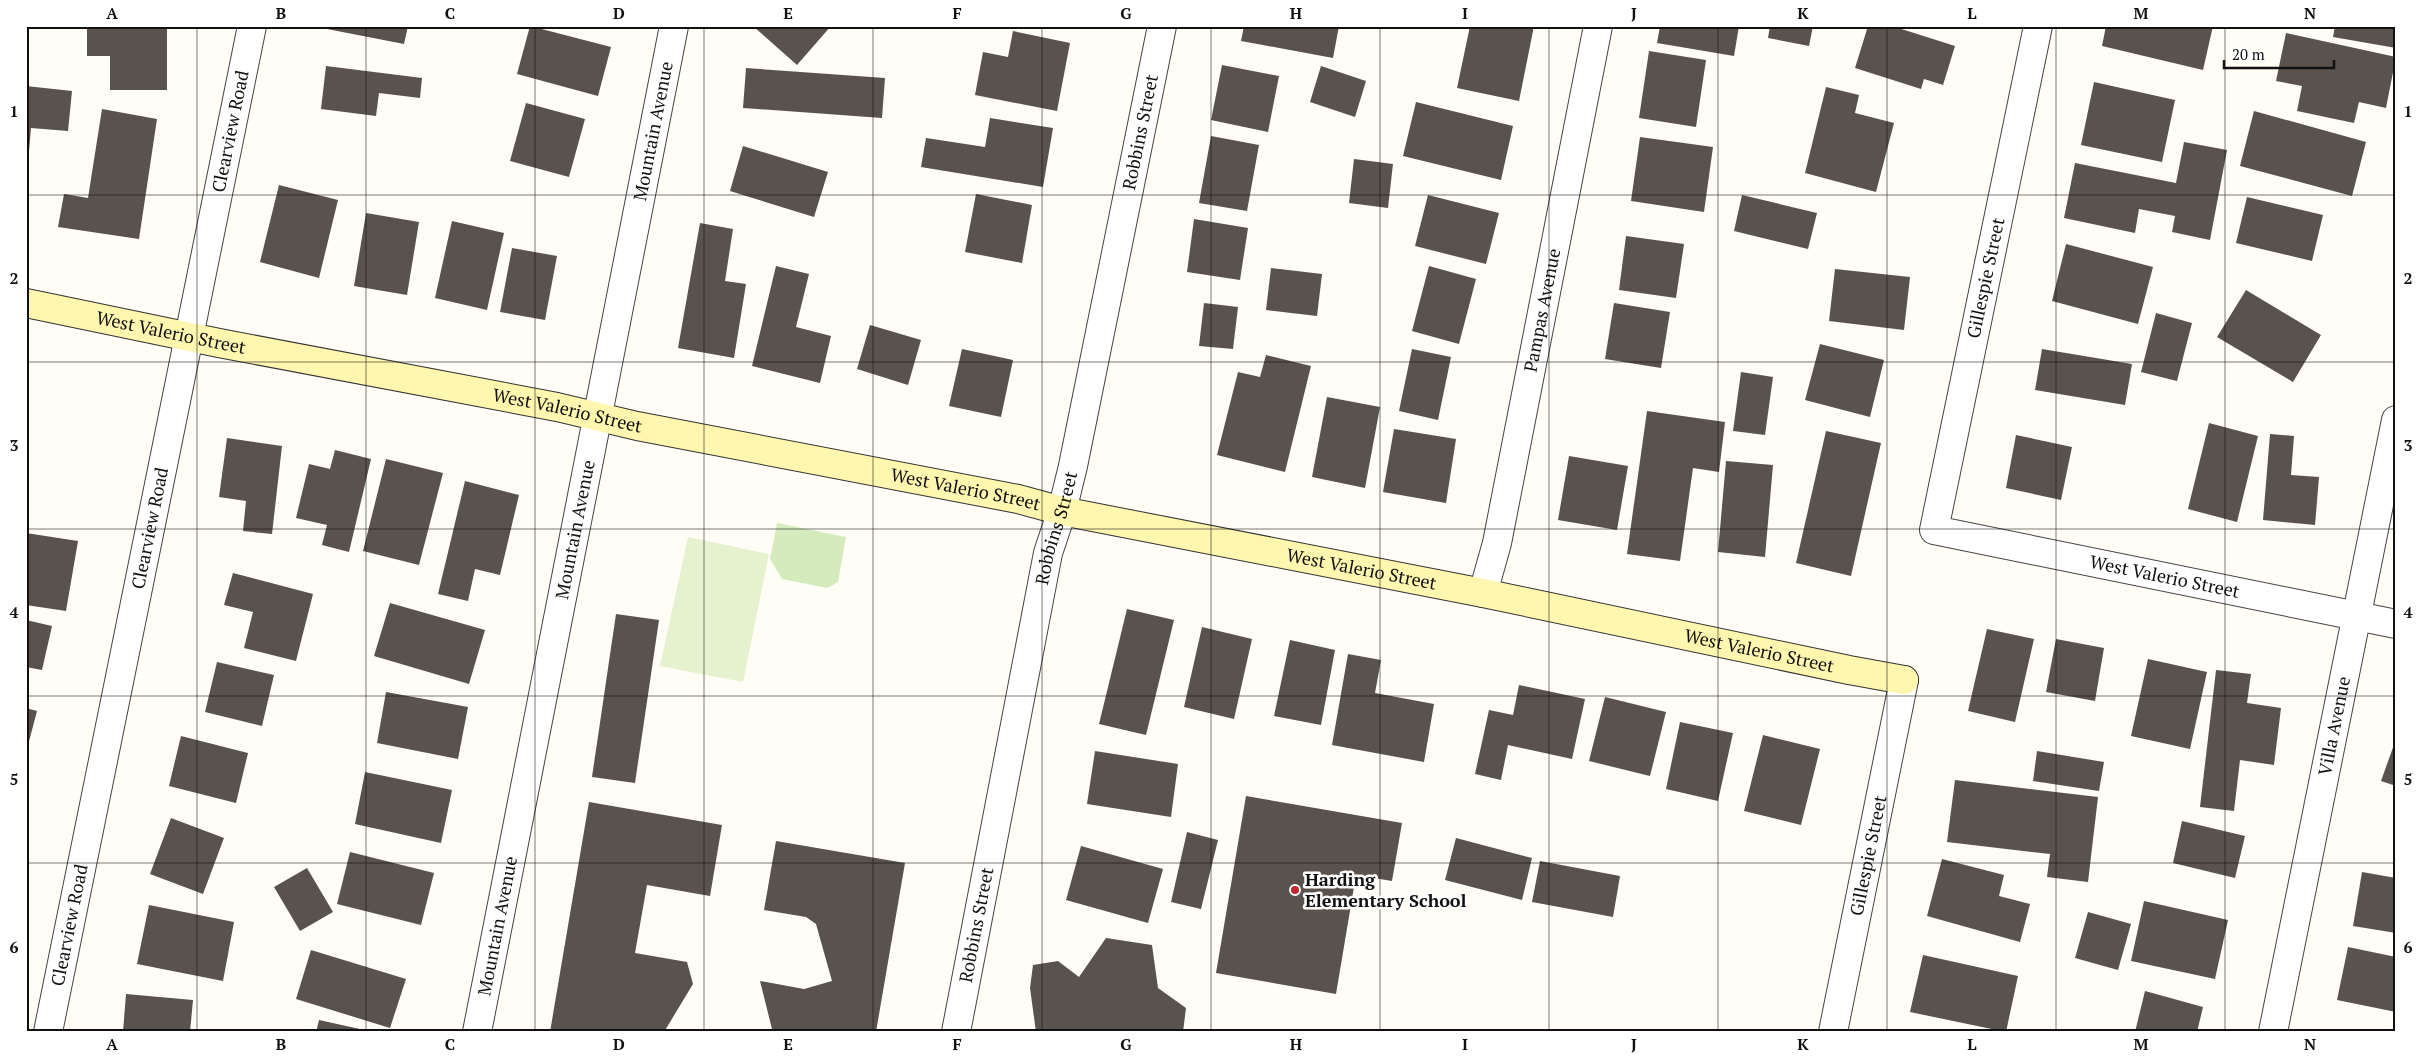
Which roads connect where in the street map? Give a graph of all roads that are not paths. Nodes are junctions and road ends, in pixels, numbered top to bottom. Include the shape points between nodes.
1 (252, 26) edge
2 (674, 26) edge
3 (1162, 26) edge
4 (1598, 26) edge
5 (2038, 26) edge
6 (26, 303) edge
7 (190, 336) junction
8 (598, 415) junction
9 (2396, 420) edge
10 (1062, 511) junction
11 (1934, 530) joint
12 (1483, 593) junction
13 (2356, 616) junction
14 (2396, 624) edge
15 (1904, 680) joint
16 (48, 1032) edge
17 (477, 1032) edge
18 (956, 1032) edge
19 (1833, 1032) edge
20 (2272, 1032) edge

1 - 7 street, Clearview Road
2 - 8 street, Mountain Avenue
3 - 10 street, Robbins Street
4 - 12 street, Pampas Avenue via 1497,543
5 - 11 street, Gillespie Street
6 - 7 street, West Valerio Street
7 - 8 street, West Valerio Street
7 - 16 street, Clearview Road
8 - 10 street, West Valerio Street via 637,426 1018,499
8 - 17 street, Mountain Avenue
9 - 13 street, Villa Avenue
10 - 12 street, West Valerio Street
10 - 18 street, Robbins Street via 1048,553
11 - 13 street, West Valerio Street
12 - 15 street, West Valerio Street
13 - 14 street, West Valerio Street
13 - 20 street, Villa Avenue
15 - 19 street, Gillespie Street

